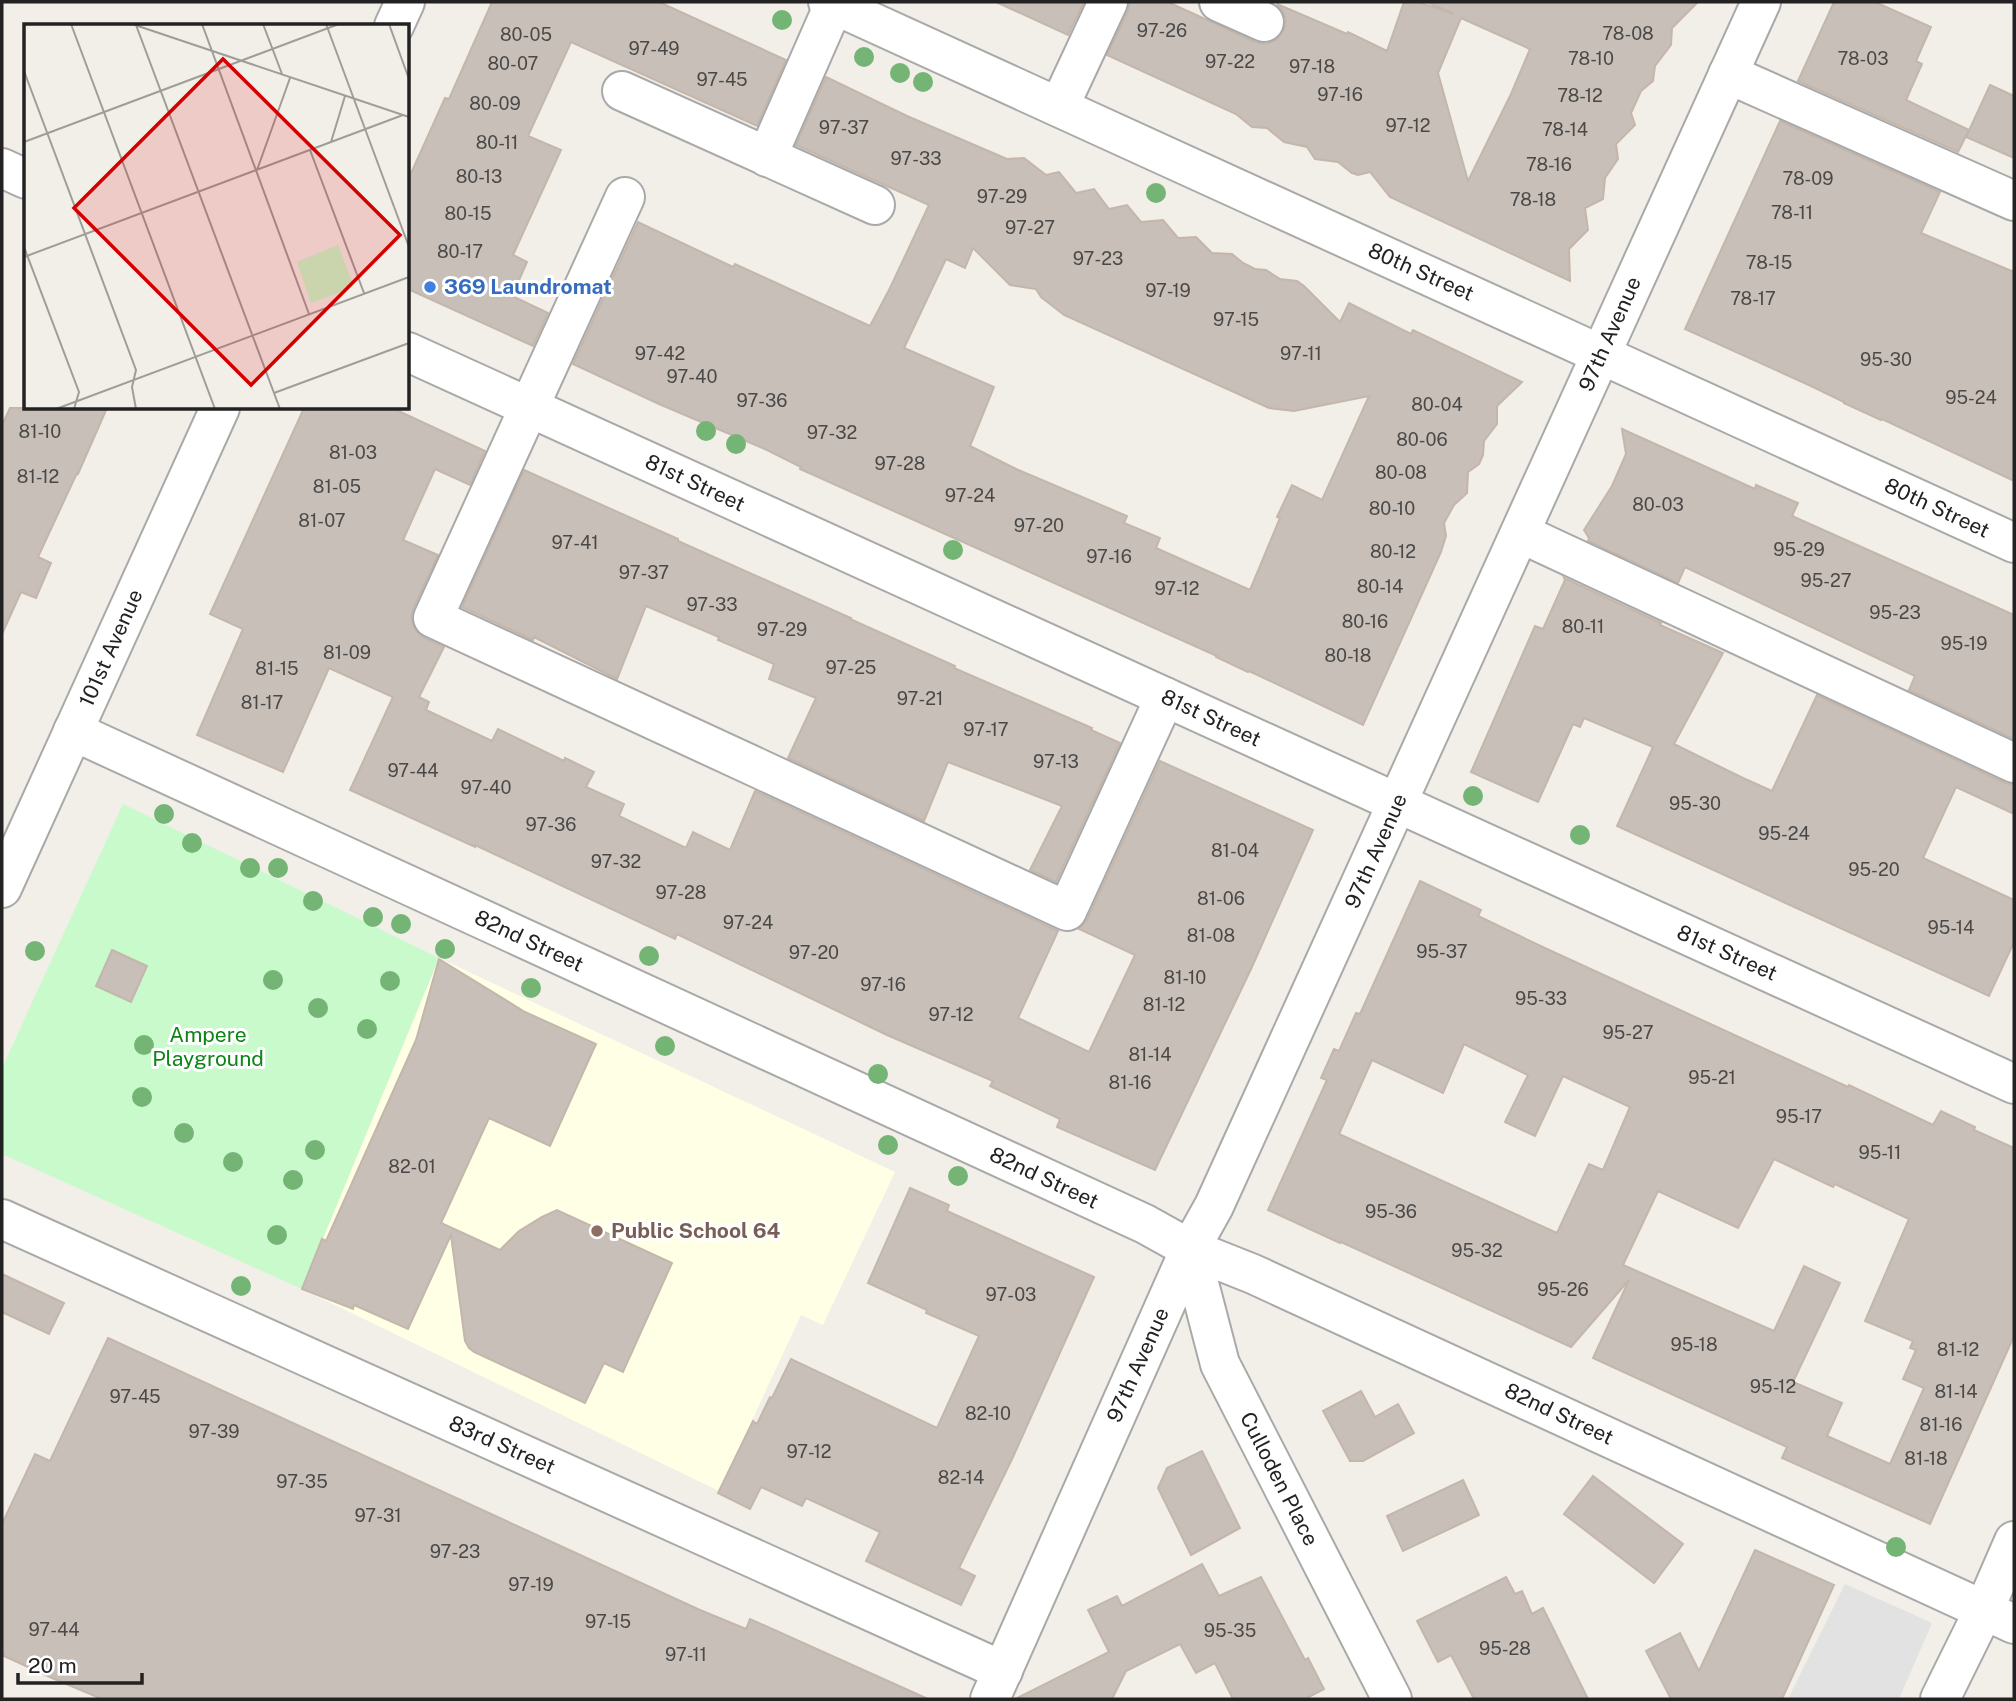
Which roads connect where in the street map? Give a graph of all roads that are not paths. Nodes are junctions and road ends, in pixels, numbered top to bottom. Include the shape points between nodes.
1 (405, 2) edge
2 (1108, 2) edge
3 (1219, 2) edge
4 (1761, 2) edge
5 (833, 3) edge
6 (1264, 22) dead end
7 (395, 24) edge
8 (1728, 74) junction
9 (622, 91) dead end
10 (1059, 107) junction
11 (767, 156) junction
12 (2, 168) edge
13 (24, 178) edge
14 (625, 197) dead end
15 (2014, 201) edge
16 (875, 205) dead end
17 (410, 353) edge
18 (1601, 354) junction
19 (529, 407) junction
20 (219, 410) edge
21 (1520, 533) junction
22 (2014, 543) edge
23 (1165, 697) junction
24 (73, 732) junction
25 (2014, 763) edge
26 (1397, 803) junction
27 (2, 888) edge
28 (2014, 1084) edge
29 (2, 1219) edge
30 (1190, 1249) junction
31 (2014, 1541) edge
32 (1999, 1617) edge
33 (997, 1685) edge
34 (1392, 1699) edge
35 (1940, 1699) edge

1 - 7 street
2 - 10 street
3 - 6 street
4 - 8 street, 97th Avenue
5 - 10 street, 80th Street
5 - 11 street
8 - 15 street
8 - 18 street, 97th Avenue
9 - 11 street
10 - 18 street, 80th Street
11 - 16 street
12 - 13 street
14 - 19 street
17 - 19 street, 81st Street
18 - 21 street, 97th Avenue
18 - 22 street, 80th Street
19 - 23 street, 81st Street
19 - 23 street via 433,618 1067,911
20 - 24 street, 101st Avenue
21 - 25 street
21 - 26 street, 97th Avenue
23 - 26 street, 81st Street
24 - 27 street, 101st Avenue
24 - 30 street, 82nd Street via 1145,1224
26 - 28 street, 81st Street
26 - 30 street, 97th Avenue via 1214,1206
29 - 33 street, 83rd Street
30 - 32 street, 82nd Street
30 - 33 street, 97th Avenue
30 - 34 street, Culloden Place via 1220,1364
31 - 32 street
32 - 35 street

